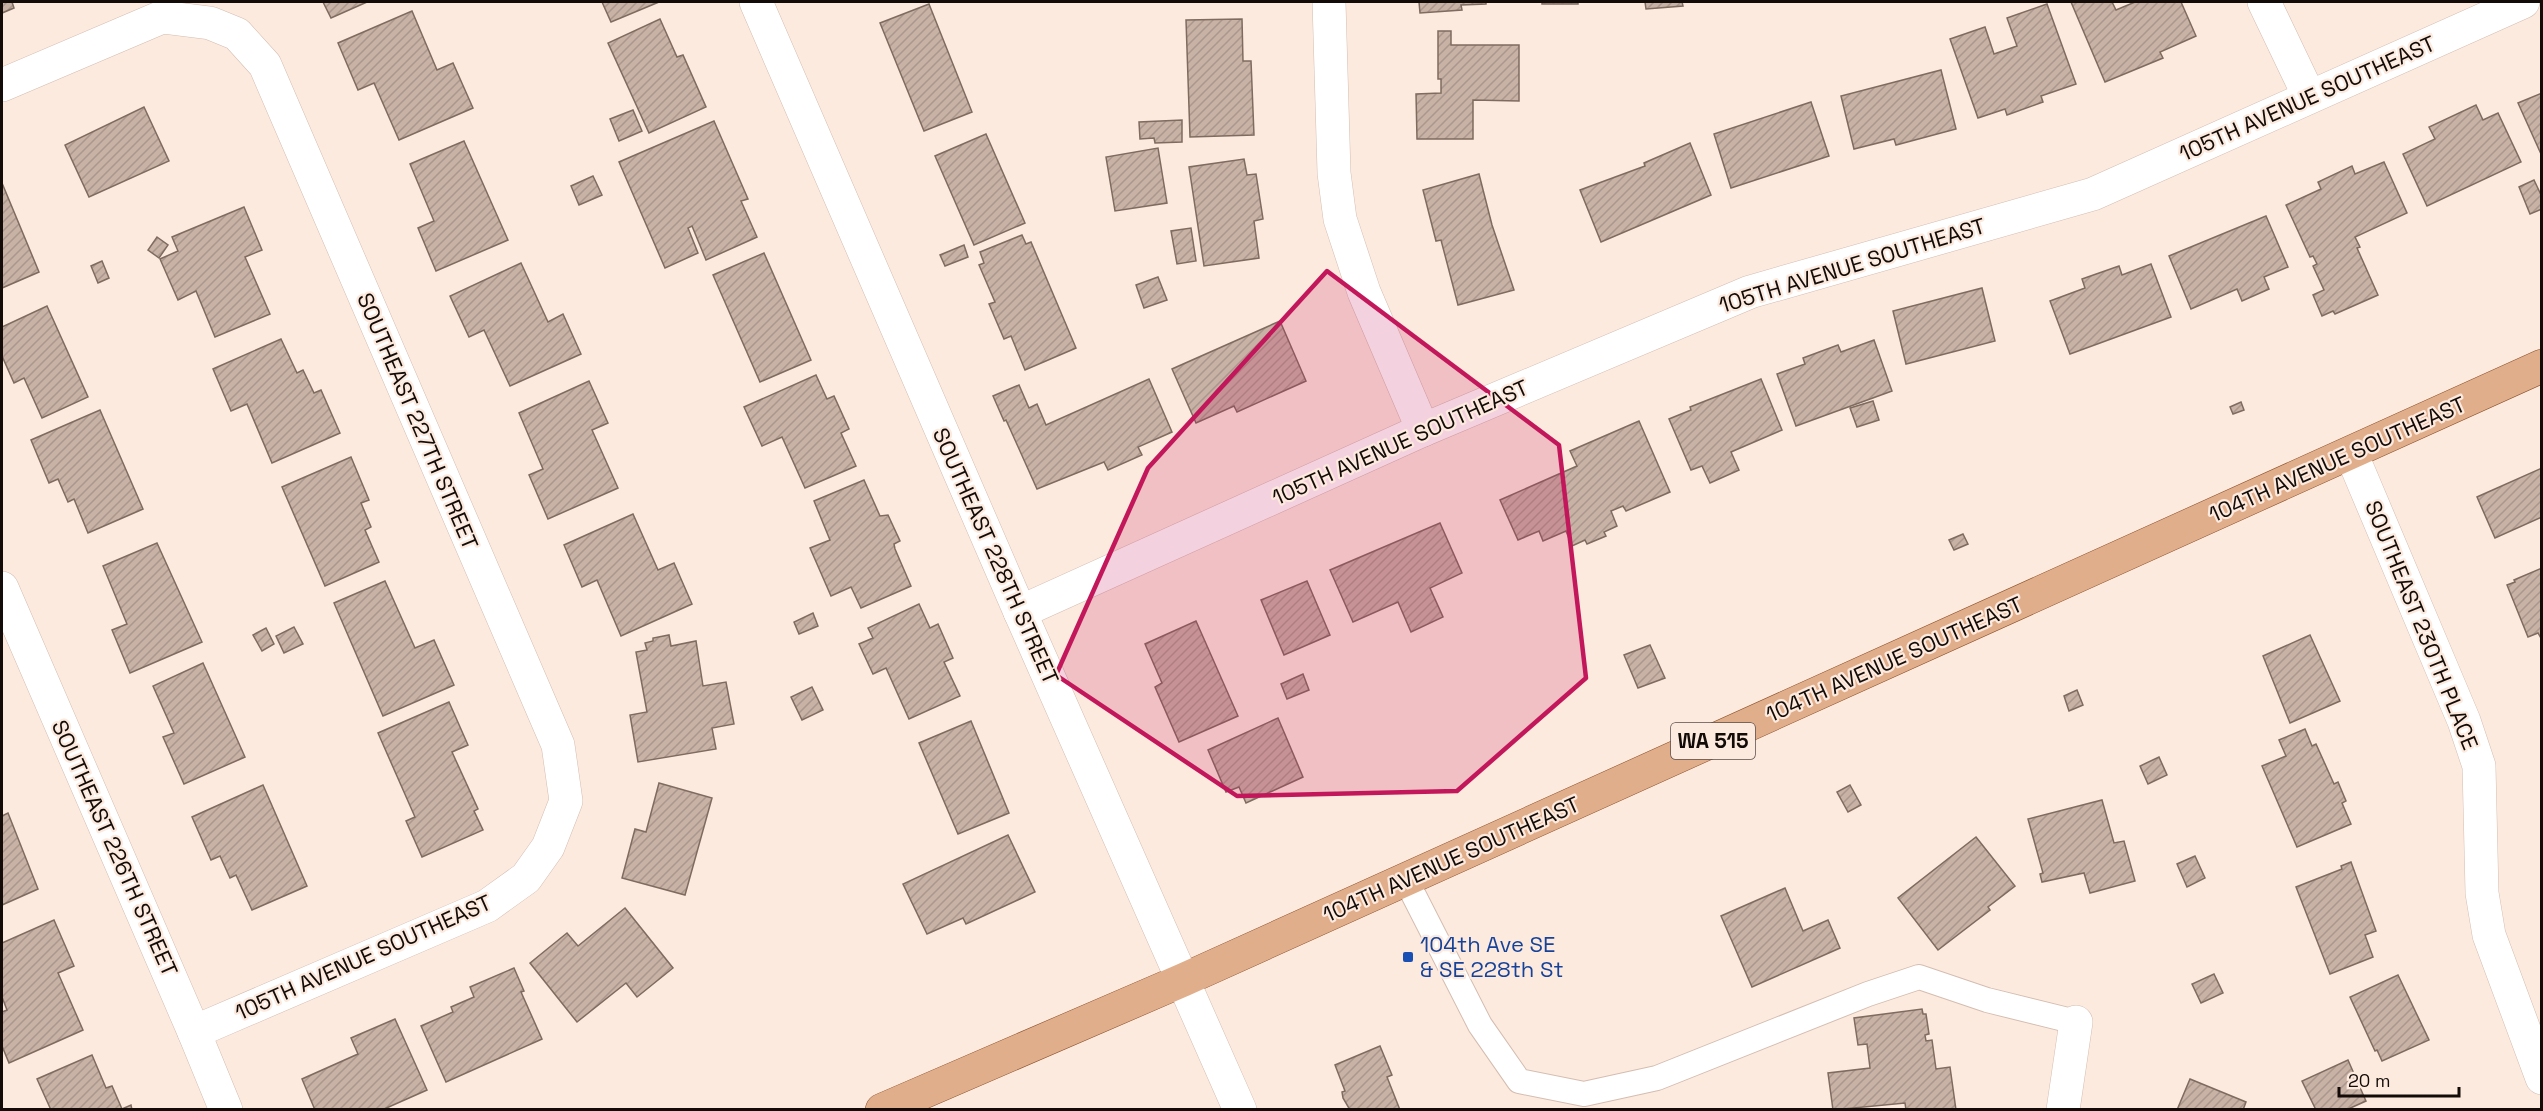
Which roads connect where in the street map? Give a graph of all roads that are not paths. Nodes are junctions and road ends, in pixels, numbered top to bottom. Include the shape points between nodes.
1 (756, 2) edge
2 (1329, 2) edge
3 (2264, 2) edge
4 (2523, 2) edge
5 (206, 12) edge
6 (2, 85) edge
7 (2309, 96) junction
8 (2541, 366) edge
9 (1423, 430) junction
10 (2351, 453) junction
11 (2, 588) edge
12 (1020, 612) junction
13 (549, 847) joint
14 (1406, 880) junction
15 (1183, 980) junction
16 (2076, 1022) joint
17 (195, 1032) junction
18 (2541, 1078) edge
19 (225, 1110) edge
20 (882, 1110) edge
21 (1240, 1110) edge
22 (2063, 1110) edge

1 - 12 street, SOUTHEAST 228TH STREET
2 - 9 street via 1334,173 1340,219 1364,292
3 - 7 street
4 - 7 street, 105TH AVENUE SOUTHEAST
5 - 6 street, SOUTHEAST 227TH STREET via 162,17
5 - 13 street, SOUTHEAST 227TH STREET via 237,34 265,65 558,746 566,801
7 - 9 street, 105TH AVENUE SOUTHEAST via 2093,194 1750,292
8 - 10 main road, 104TH AVENUE SOUTHEAST / WA 515
9 - 12 street, 105TH AVENUE SOUTHEAST
10 - 14 main road, 104TH AVENUE SOUTHEAST / WA 515
10 - 18 street, SOUTHEAST 230TH PLACE via 2480,766 2482,893 2489,935
11 - 17 street, SOUTHEAST 226TH STREET
12 - 15 street, SOUTHEAST 228TH STREET
13 - 17 street, 105TH AVENUE SOUTHEAST via 526,878 487,906
14 - 15 main road, 104TH AVENUE SOUTHEAST / WA 515
14 - 16 lane via 1480,1024 1519,1081 1584,1094 1657,1078 1919,977 1987,1000
15 - 20 main road, 104TH AVENUE SOUTHEAST / WA 515
15 - 21 street, SOUTHEAST 228TH STREET
16 - 22 street
17 - 19 street, SOUTHEAST 226TH STREET

